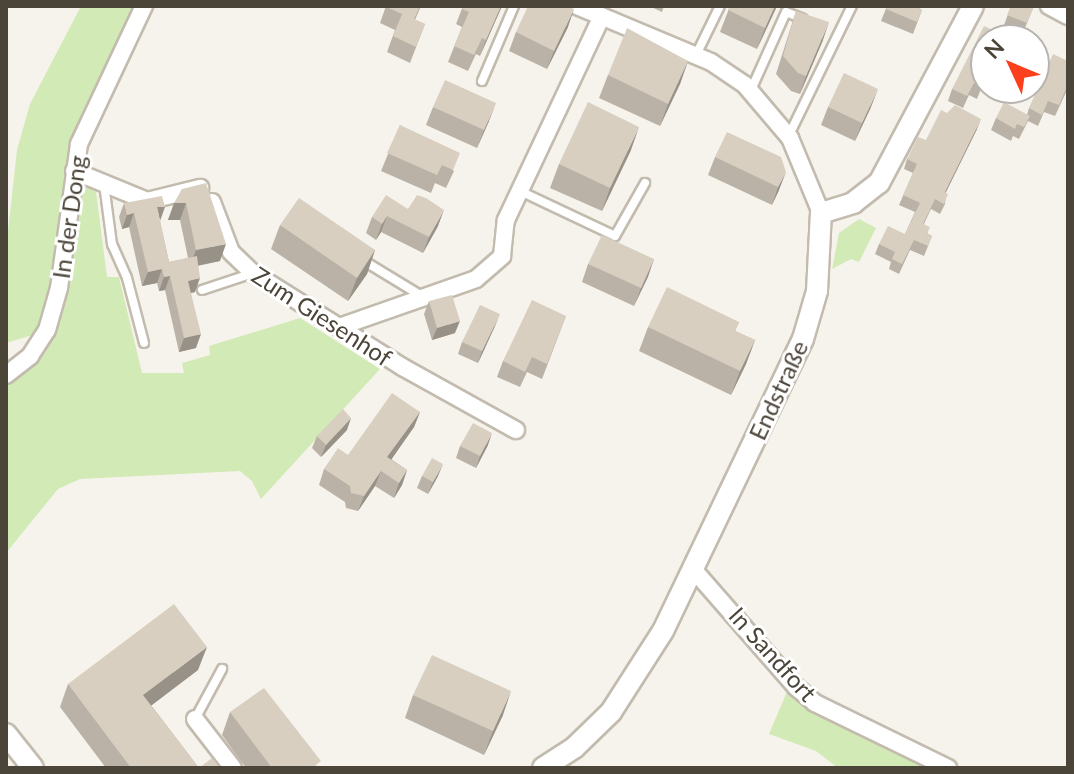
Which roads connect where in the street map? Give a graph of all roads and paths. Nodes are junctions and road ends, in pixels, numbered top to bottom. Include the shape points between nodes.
1 (144, 6) edge
2 (514, 6) edge
3 (577, 6) edge
4 (720, 6) edge
5 (852, 6) edge
6 (1049, 6) edge
7 (971, 7) edge
8 (788, 9) edge
9 (602, 16) junction
10 (1068, 16) edge
11 (812, 23) edge
12 (825, 29) edge
13 (838, 34) junction
14 (695, 56) junction
15 (482, 81) dead end
16 (751, 90) junction
17 (789, 135) junction
18 (74, 171) junction
19 (103, 183) junction
20 (645, 183) dead end
21 (520, 191) junction
22 (821, 213) junction
23 (351, 252) edge
24 (253, 273) junction
25 (202, 290) dead end
26 (425, 297) junction
27 (339, 327) junction
28 (144, 343) dead end
29 (6, 375) edge
30 (516, 430) dead end
31 (693, 569) junction
32 (222, 669) dead end
33 (195, 719) joint
34 (6, 734) edge
35 (33, 768) edge
36 (233, 768) edge
37 (543, 768) edge
38 (948, 768) edge

1 - 18 street, In der Dong via 79,144
2 - 15 lane
3 - 9 street
4 - 14 lane
5 - 13 lane
6 - 10 street
7 - 22 street via 879,183 853,203
8 - 11 lane
8 - 16 lane
9 - 14 street
9 - 21 street
12 - 13 lane
13 - 17 lane
14 - 16 street
16 - 17 street
17 - 22 street
18 - 19 street, Zum Giesenhof
18 - 29 street, In der Dong via 55,305 40,343
19 - 24 street, Zum Giesenhof via 147,201 207,187 231,252
19 - 28 lane via 112,244
20 - 21 lane via 615,236
21 - 26 street via 506,220 502,256 476,279
22 - 31 street, Endstraße via 817,291 803,339
23 - 26 lane
24 - 25 lane
24 - 27 street, Zum Giesenhof
26 - 27 street
27 - 30 street, Zum Giesenhof
31 - 37 street, Endstraße via 663,631 611,712 574,748
31 - 38 street, In Sandfort via 815,703
32 - 33 lane
33 - 36 street
34 - 35 street

